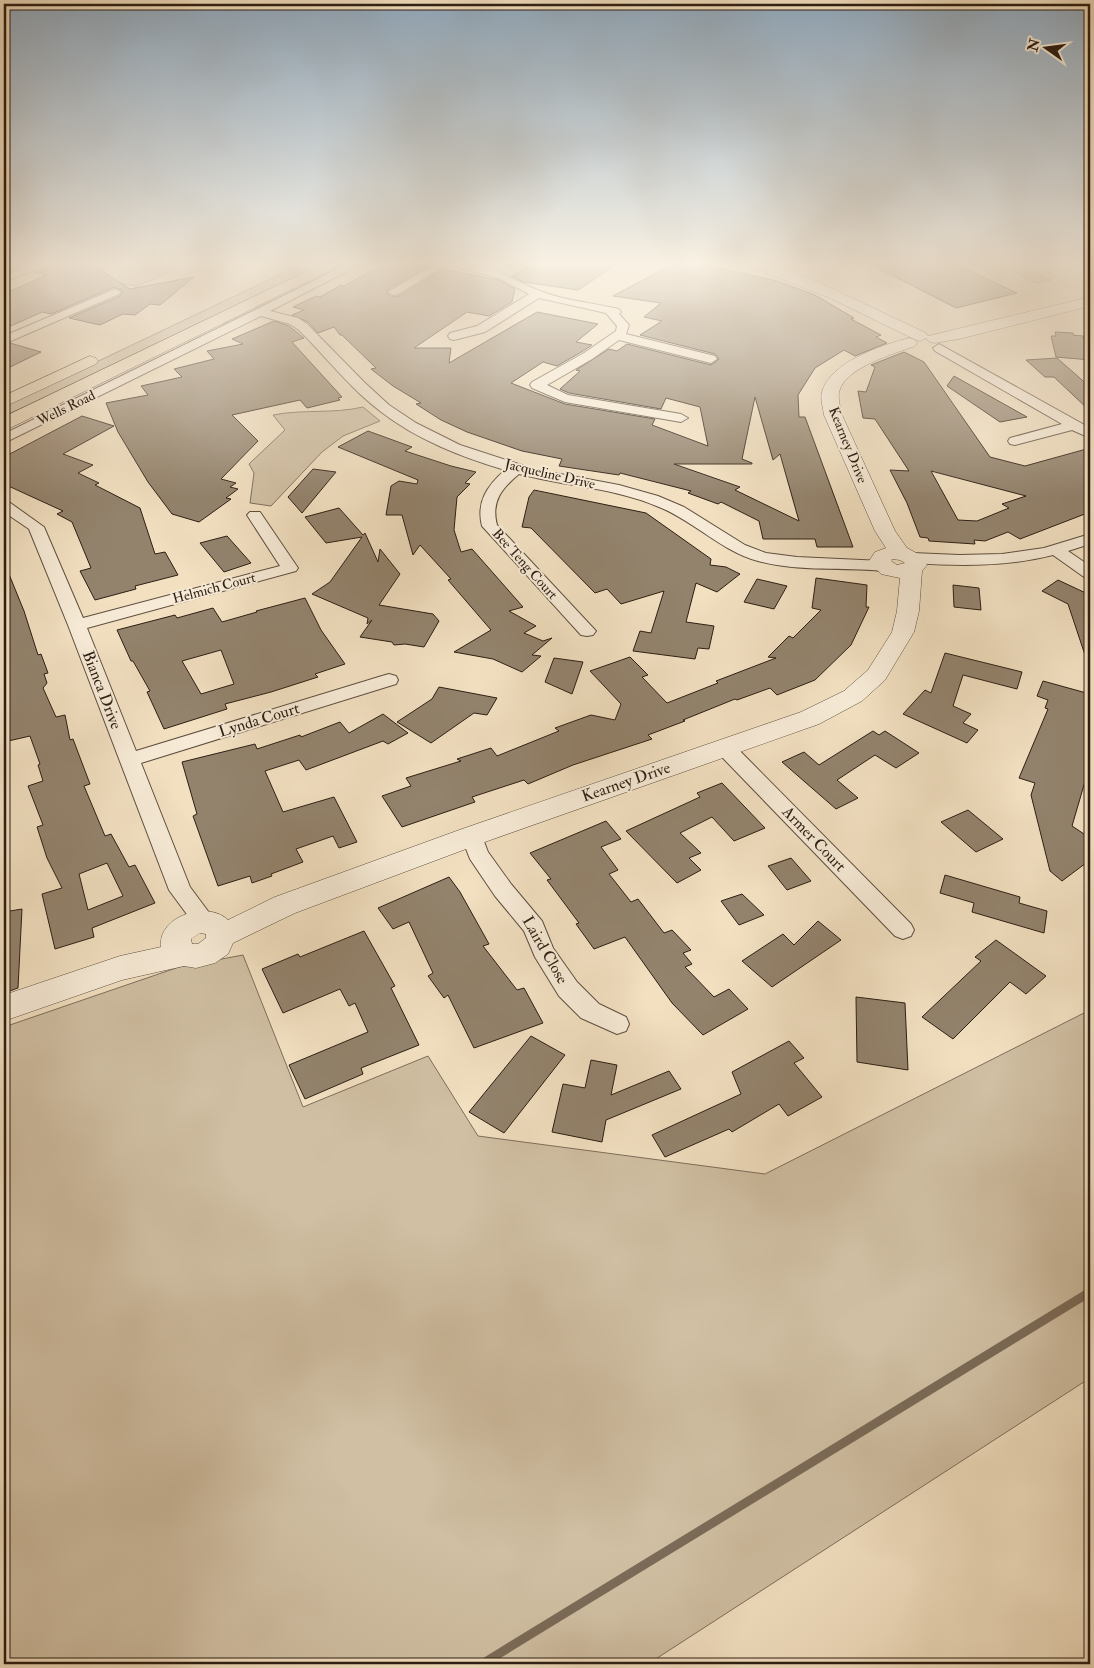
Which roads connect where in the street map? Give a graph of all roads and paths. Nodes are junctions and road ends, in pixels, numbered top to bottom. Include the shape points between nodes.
1 (172, 342) edge
2 (199, 342) edge
3 (317, 342) edge
4 (610, 342) edge
5 (642, 342) edge
6 (929, 342) edge
7 (925, 343) junction
8 (103, 355) dead end
9 (713, 359) dead end
10 (4, 402) edge
11 (683, 418) dead end
12 (4, 424) edge
13 (1074, 425) junction
14 (1090, 434) edge
15 (4, 439) edge
16 (1015, 442) dead end
17 (516, 469) junction
18 (4, 505) edge
19 (255, 515) dead end
20 (1090, 539) edge
21 (1057, 551) junction
22 (899, 566) junction
23 (1090, 573) edge
24 (77, 625) junction
25 (587, 631) dead end
26 (389, 680) dead end
27 (725, 748) junction
28 (128, 760) junction
29 (472, 836) junction
30 (903, 930) dead end
31 (197, 933) junction
32 (4, 1008) edge
33 (617, 1024) dead end

1 - 12 main road, Wells Road
2 - 15 street, Wells Road
3 - 17 street, Jacqueline Drive via 363,391 399,418 451,445
4 - 11 street via 531,383 565,398
5 - 9 street
6 - 7 street, Kearney Drive
7 - 13 street
7 - 22 street, Kearney Drive via 882,353 854,365 832,386 830,395 833,415
8 - 10 main road, Wells Road
13 - 14 street
13 - 16 street
17 - 22 street, Jacqueline Drive via 615,488 656,500 688,514 736,547 768,558 806,563
17 - 25 street, Bee Teng Court via 494,489 487,501 486,515 490,526
18 - 24 street, Bianca Drive via 36,527
19 - 24 street, Helmich Court via 290,568
20 - 21 street, Jacqueline Drive
21 - 22 street, Jacqueline Drive via 1014,559
21 - 23 street
22 - 27 street, Kearney Drive via 908,611 903,632 877,675 852,696 810,718
24 - 28 street, Bianca Drive
26 - 28 street, Lynda Court
27 - 29 street, Kearney Drive
27 - 30 street, Armer Court
28 - 31 street, Bianca Drive
29 - 31 street, Kearney Drive via 286,905
29 - 33 street, Laird Close via 478,854 534,927 543,951 568,989 590,1011
31 - 32 street, Kearney Drive via 120,968

